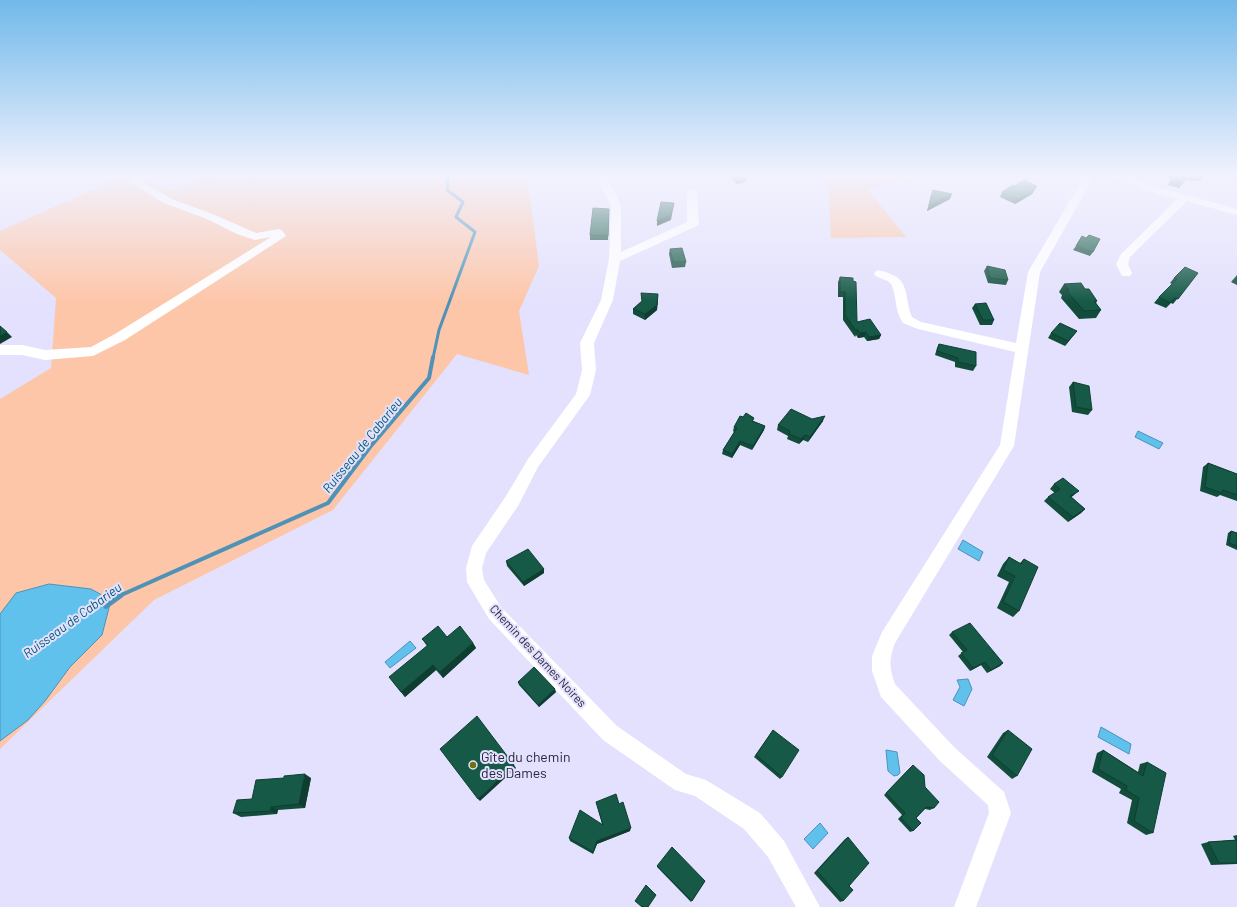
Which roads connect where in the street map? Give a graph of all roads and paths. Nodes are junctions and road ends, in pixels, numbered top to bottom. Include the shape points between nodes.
1 (208, 217) edge
2 (616, 217) edge
3 (693, 217) edge
4 (1066, 217) edge
5 (1164, 217) edge
6 (615, 259) junction
7 (1126, 273) dead end
8 (880, 274) dead end
9 (1022, 349) junction
10 (0, 350) edge
11 (809, 907) edge
12 (965, 907) edge

1 - 10 street via 255,237 278,232 280,236 93,351 45,355 22,350
2 - 6 street, Chemin des Dames Noires
3 - 6 street via 693,224
4 - 9 street via 1034,272
5 - 7 street via 1125,256 1122,264
6 - 11 street, Chemin des Dames Noires via 607,300 587,343 589,370 583,395 533,463 512,501 478,551 474,568 476,582 495,613 610,733 682,783 699,787 752,821 776,849
8 - 9 street via 892,278 898,284 902,310 907,320 918,325
9 - 12 street via 1007,446 888,638 881,656 881,671 888,690 947,754 997,799 1000,813

